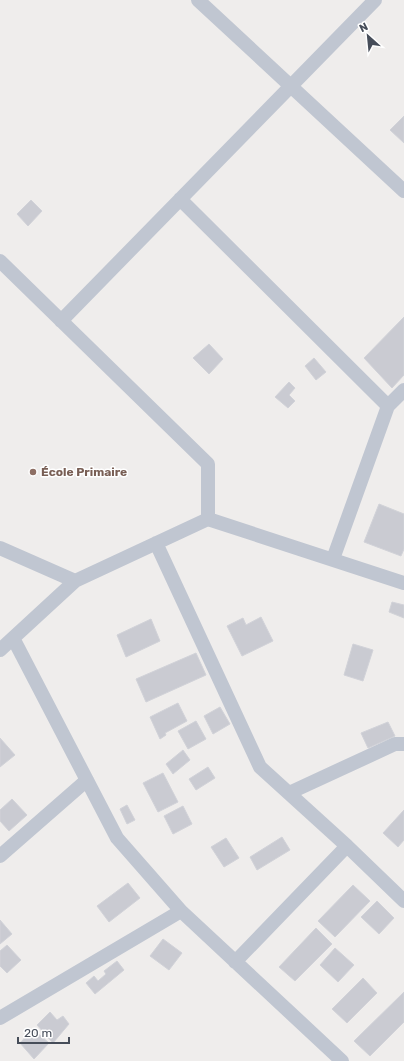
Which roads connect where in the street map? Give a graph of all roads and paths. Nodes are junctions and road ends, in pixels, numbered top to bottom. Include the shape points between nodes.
1 (198, 0) edge
2 (375, 0) edge
3 (291, 86) junction
4 (404, 192) edge
5 (180, 199) junction
6 (0, 261) edge
7 (61, 321) junction
8 (404, 390) edge
9 (388, 406) junction
10 (208, 519) junction
11 (156, 543) junction
12 (0, 548) edge
13 (333, 559) junction
14 (75, 581) junction
15 (404, 583) edge
16 (13, 638) junction
17 (0, 650) edge
18 (404, 744) edge
19 (87, 780) junction
20 (289, 793) junction
21 (347, 846) junction
22 (0, 856) edge
23 (404, 901) edge
24 (181, 911) junction
25 (235, 962) junction
26 (0, 1018) edge
27 (342, 1061) edge

1 - 3 street
2 - 3 street
3 - 4 street
3 - 5 street
5 - 7 street
5 - 9 street
6 - 7 street
7 - 10 street via 208,464
8 - 9 street
9 - 13 street
10 - 11 street
10 - 13 street
11 - 14 street
11 - 20 street via 260,767
12 - 14 street
13 - 15 street
14 - 16 street
16 - 17 street
16 - 19 street
18 - 20 street via 394,744
19 - 22 street
19 - 24 street via 117,838
20 - 21 street
21 - 23 street
21 - 25 street
24 - 25 street
24 - 26 street
25 - 27 street

